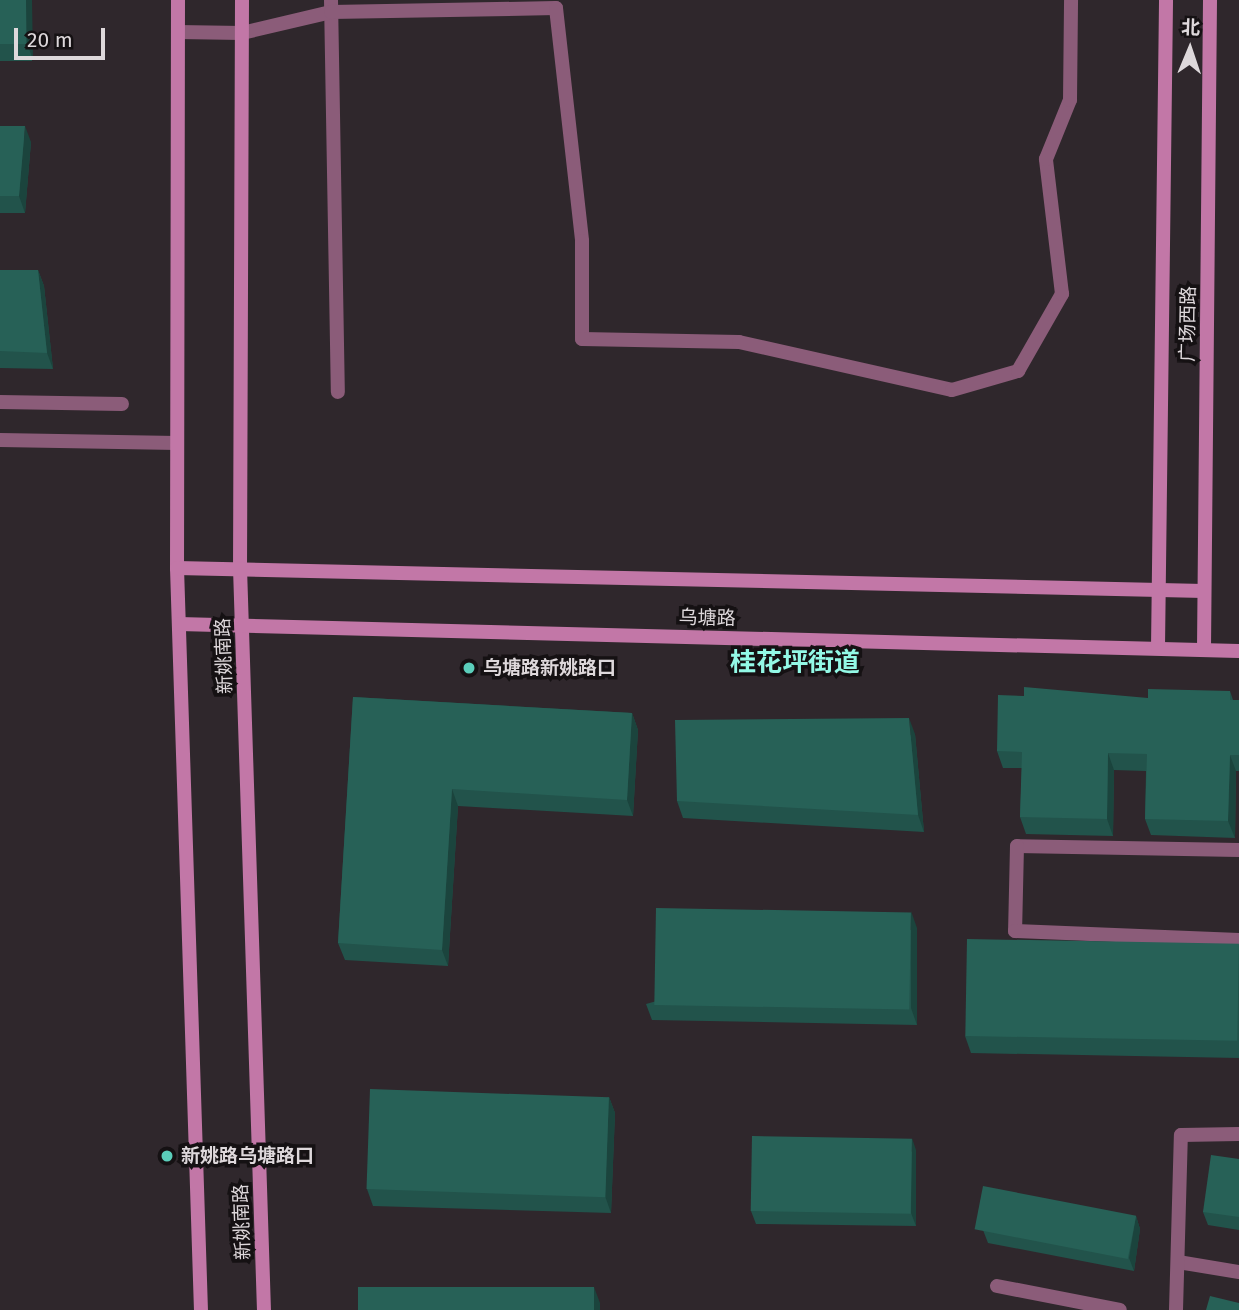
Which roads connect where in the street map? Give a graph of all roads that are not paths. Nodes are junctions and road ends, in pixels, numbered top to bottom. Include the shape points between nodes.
1 (178, 0) edge
2 (242, 0) edge
3 (1072, 0) edge
4 (1166, 0) edge
5 (1210, 0) edge
6 (331, 6) edge
7 (178, 32) junction
8 (242, 33) junction
9 (338, 392) dead end
10 (0, 402) edge
11 (122, 404) dead end
12 (0, 440) edge
13 (177, 443) junction
14 (177, 568) junction
15 (240, 568) junction
16 (1158, 589) junction
17 (1204, 591) junction
18 (179, 625) junction
19 (242, 625) junction
20 (1158, 648) junction
21 (1205, 649) junction
22 (1237, 650) edge
23 (1239, 850) edge
24 (1239, 940) edge
25 (1239, 1134) edge
26 (1178, 1262) junction
27 (1239, 1272) edge
28 (997, 1286) dead end
29 (201, 1310) edge
30 (264, 1310) edge
31 (1120, 1310) edge
32 (1176, 1310) edge

1 - 7 street
2 - 8 street, 新姚南路
3 - 6 street via 1070,100 1046,159 1062,294 1018,371 951,390 739,342 582,338 582,241 556,8
4 - 16 street, 广场西路
5 - 17 street, 广场西路
6 - 8 street
6 - 9 street
7 - 8 street
7 - 13 street
8 - 15 street, 新姚南路
10 - 11 street
12 - 13 street
13 - 14 street
14 - 15 street, 乌塘路
14 - 18 street
15 - 16 street, 乌塘路
15 - 19 street, 新姚南路
16 - 17 street, 乌塘路
16 - 20 street, 广场西路
17 - 21 street, 广场西路
18 - 19 street, 乌塘路
18 - 29 street
19 - 20 street, 乌塘路
19 - 30 street, 新姚南路
20 - 21 street, 乌塘路
21 - 22 street, 乌塘路
23 - 24 street via 1017,846 1015,931
25 - 26 street via 1181,1135
26 - 27 street
26 - 32 street
28 - 31 street

